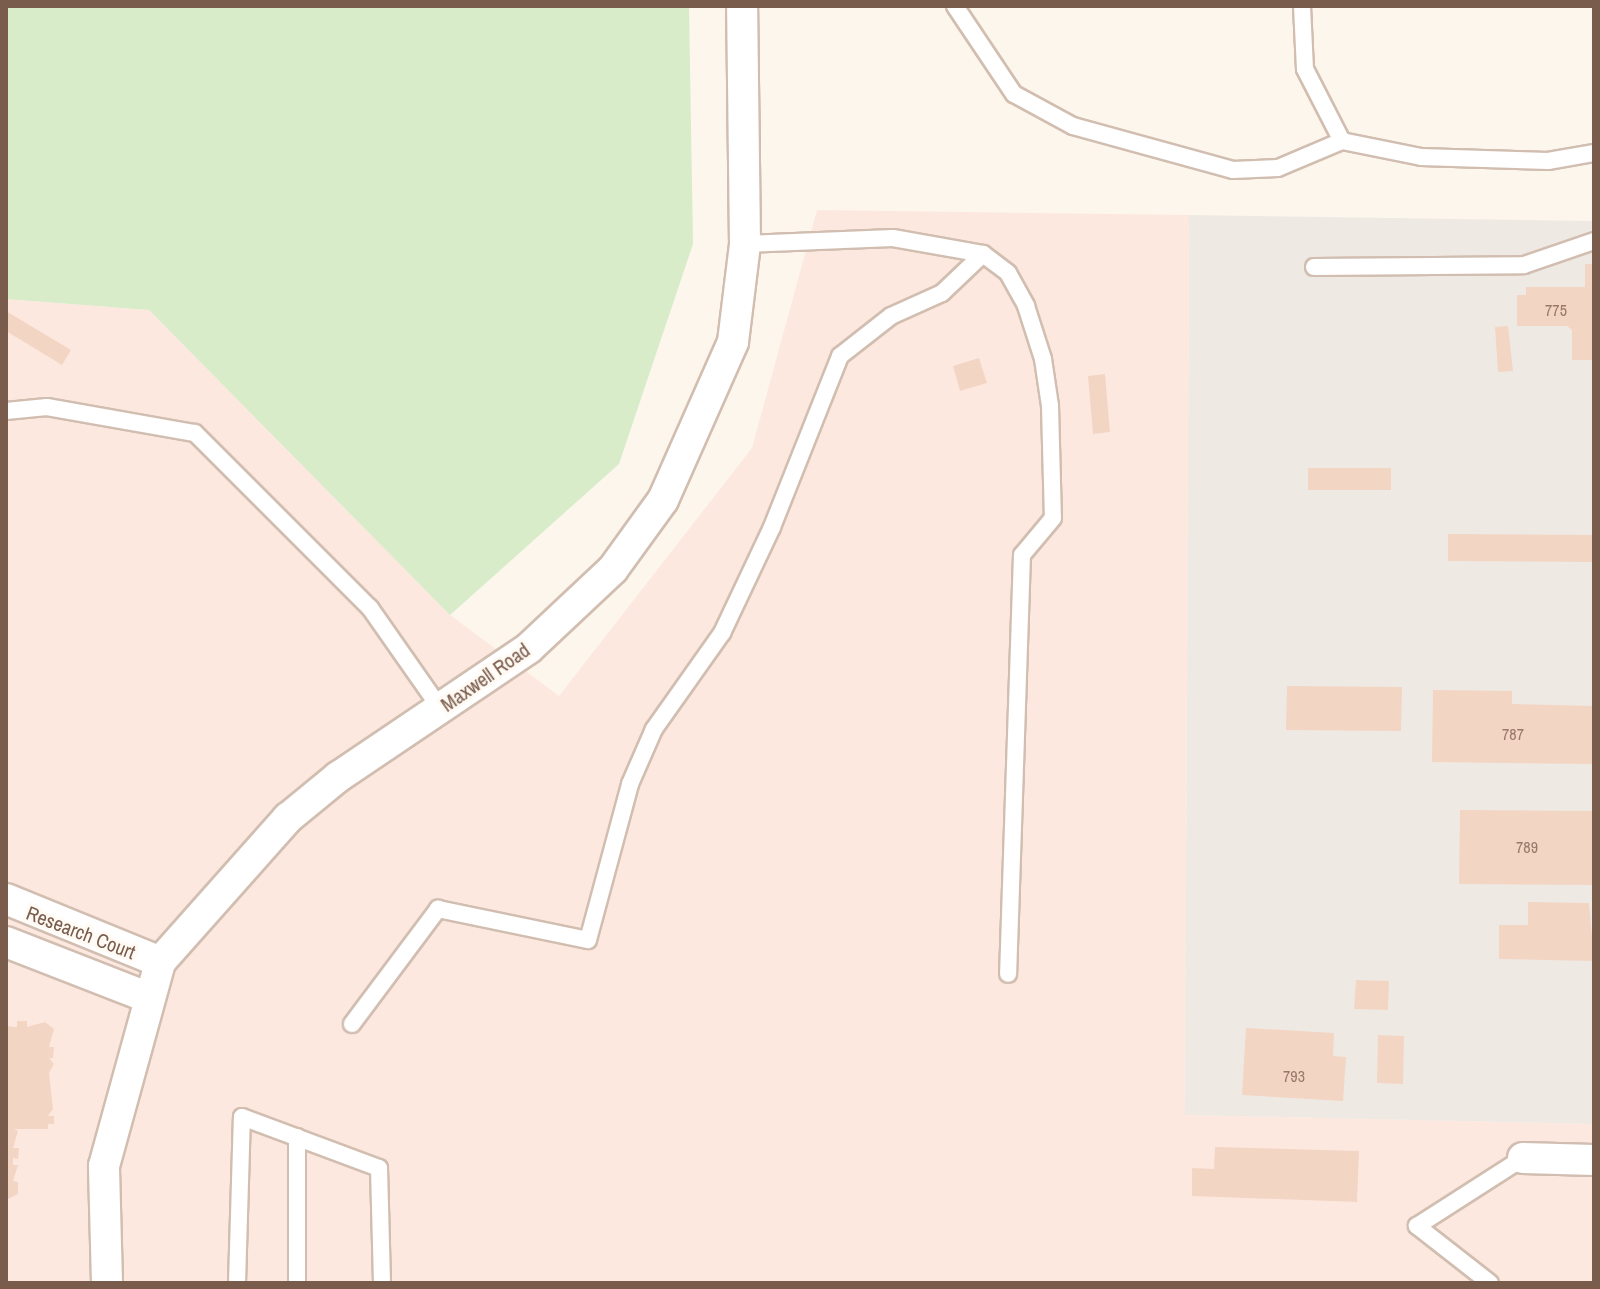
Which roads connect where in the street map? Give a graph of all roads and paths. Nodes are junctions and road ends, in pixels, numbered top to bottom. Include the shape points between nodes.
1 (742, 6) edge
2 (955, 6) edge
3 (1302, 6) edge
4 (1342, 141) junction
5 (1594, 153) edge
6 (1594, 241) edge
7 (745, 244) junction
8 (983, 254) junction
9 (1314, 267) dead end
10 (6, 411) edge
11 (440, 708) junction
12 (6, 899) edge
13 (6, 942) edge
14 (160, 962) junction
15 (1008, 974) dead end
16 (147, 997) junction
17 (352, 1024) dead end
18 (297, 1137) junction
19 (1523, 1158) joint
20 (1594, 1160) edge
21 (107, 1283) edge
22 (237, 1283) edge
23 (297, 1283) edge
24 (382, 1283) edge
25 (1490, 1283) edge

1 - 7 street, Maxwell Road
2 - 4 lane via 1014,94 1073,126 1233,170 1278,168
3 - 4 lane via 1305,69
4 - 5 lane via 1421,157 1548,161
6 - 9 lane via 1524,265
7 - 8 lane via 893,238
7 - 11 street, Maxwell Road via 733,342 663,500 613,569 529,648
8 - 15 lane via 1008,273 1026,306 1043,359 1050,406 1053,518 1022,555
8 - 17 lane via 942,293 891,316 840,356 772,527 722,633 648,742 630,784 588,940 438,909
10 - 11 lane via 47,407 195,433 370,608
11 - 14 street, Maxwell Road via 288,818
12 - 14 street, Research Court
13 - 16 street, Research Court
14 - 16 street, Maxwell Road
16 - 21 street, Maxwell Road via 104,1166
18 - 22 lane via 242,1117
18 - 23 lane
18 - 24 lane via 379,1168
19 - 20 street
19 - 25 lane via 1417,1226

